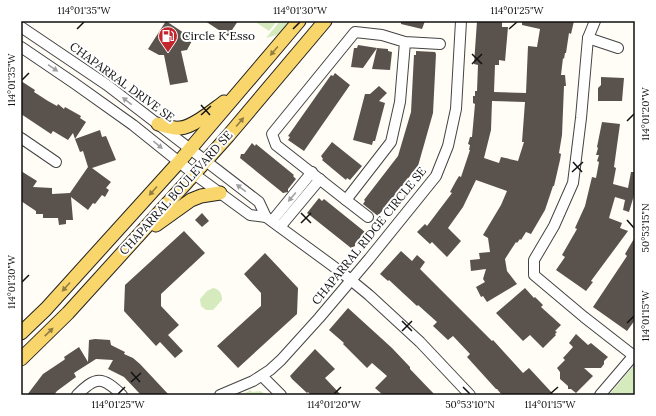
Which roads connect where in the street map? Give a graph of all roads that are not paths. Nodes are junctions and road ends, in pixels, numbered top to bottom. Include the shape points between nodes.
1 (299, 21) edge
2 (325, 21) edge
3 (460, 21) edge
4 (595, 21) edge
5 (22, 29) edge
6 (588, 38) junction
7 (405, 42) junction
8 (440, 44) dead end
9 (21, 47) edge
10 (618, 48) dead end
11 (239, 92) junction
12 (158, 124) junction
13 (21, 138) edge
14 (190, 150) junction
15 (56, 162) dead end
16 (179, 162) junction
17 (206, 162) junction
18 (194, 174) junction
19 (316, 176) junction
20 (220, 193) junction
21 (346, 200) junction
22 (368, 217) dead end
23 (273, 222) junction
24 (134, 241) junction
25 (351, 280) junction
26 (21, 333) edge
27 (634, 355) edge
28 (21, 359) edge
29 (262, 376) junction
30 (77, 395) edge
31 (122, 395) edge
32 (220, 395) edge
33 (281, 395) edge
34 (470, 395) edge
35 (600, 395) edge

1 -> 11 main road, CHAPARRAL BOULEVARD SE
17 -> 2 main road, CHAPARRAL BOULEVARD SE
3 - 25 street, CHAPARRAL RIDGE CIRCLE SE via 456,109 448,146 436,176
4 - 6 street
12 -> 5 street, CHAPARRAL DRIVE SE via 92,74
6 - 10 street
6 - 27 street via 573,183 554,226 534,260 534,275
7 - 8 street
7 - 19 street via 382,34 355,32 272,134 276,145
7 - 21 street via 400,102 391,142
9 -> 16 street via 91,95
11 - 12 main road via 184,128
11 - 14 main road, CHAPARRAL BOULEVARD SE
12 - 14 street, CHAPARRAL DRIVE SE
13 - 15 street
14 - 16 main road, CHAPARRAL BOULEVARD SE
14 - 17 street, CHAPARRAL DRIVE SE
16 - 18 street
16 -> 26 main road, CHAPARRAL BOULEVARD SE via 46,309
17 - 18 main road, CHAPARRAL BOULEVARD SE
23 -> 17 street, CHAPARRAL DRIVE SE via 259,202
18 - 20 street
18 - 24 main road, CHAPARRAL BOULEVARD SE
19 - 21 street
19 - 23 street
20 - 23 street via 250,215
20 - 24 main road via 201,196 186,203
21 - 22 street
23 - 25 street
28 -> 24 main road, CHAPARRAL BOULEVARD SE via 68,313
25 - 29 street, CHAPARRAL RIDGE CIRCLE SE via 281,360
25 - 34 street via 412,334
27 - 35 street
29 - 32 street, CHAPARRAL RIDGE CIRCLE SE
29 - 33 street
30 - 31 street via 90,382 96,380 108,383

